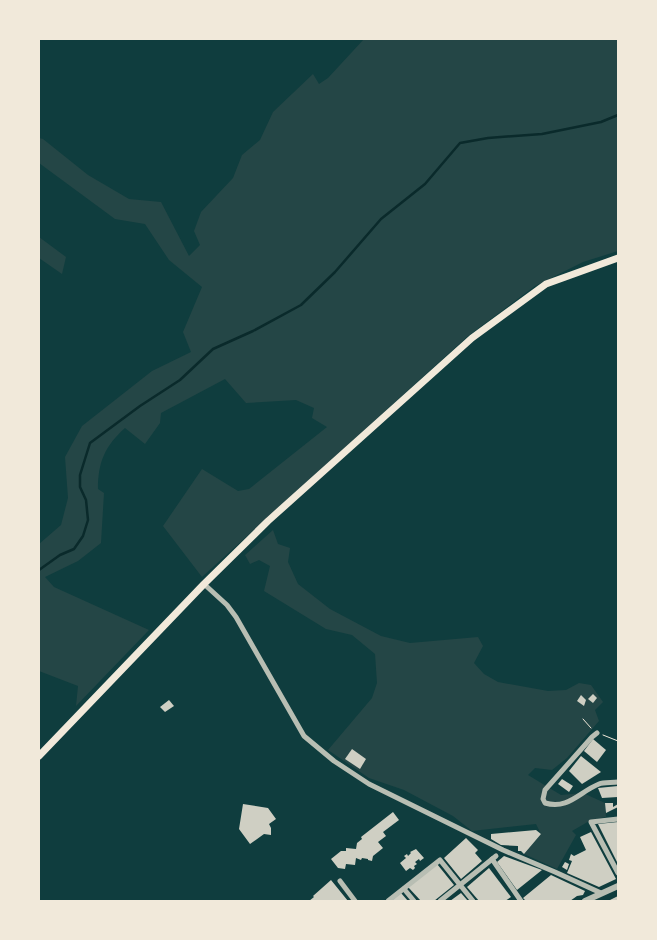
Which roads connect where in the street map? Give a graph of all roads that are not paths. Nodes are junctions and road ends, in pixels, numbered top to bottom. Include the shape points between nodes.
1 (618, 258) edge
2 (204, 584) junction
3 (596, 734) dead end
4 (39, 756) edge
5 (618, 782) edge
6 (618, 820) edge
7 (618, 873) edge
8 (340, 882) dead end
9 (460, 885) junction
10 (618, 886) edge
11 (404, 889) junction
12 (601, 893) junction
13 (518, 900) edge
14 (355, 901) edge
15 (388, 901) edge
16 (414, 901) edge
17 (440, 901) edge
18 (473, 901) edge
19 (585, 901) edge

1 - 2 main road via 546,284 472,338 268,521
2 - 4 main road
2 - 12 street via 236,617 304,736 334,761 369,784 503,850
3 - 5 street via 545,790 543,798 555,806 600,784
6 - 7 street via 591,822
8 - 14 street
9 - 11 street via 440,860
9 - 13 street via 494,858
9 - 17 street
9 - 18 street
10 - 12 street
11 - 15 street
11 - 16 street
12 - 19 street

